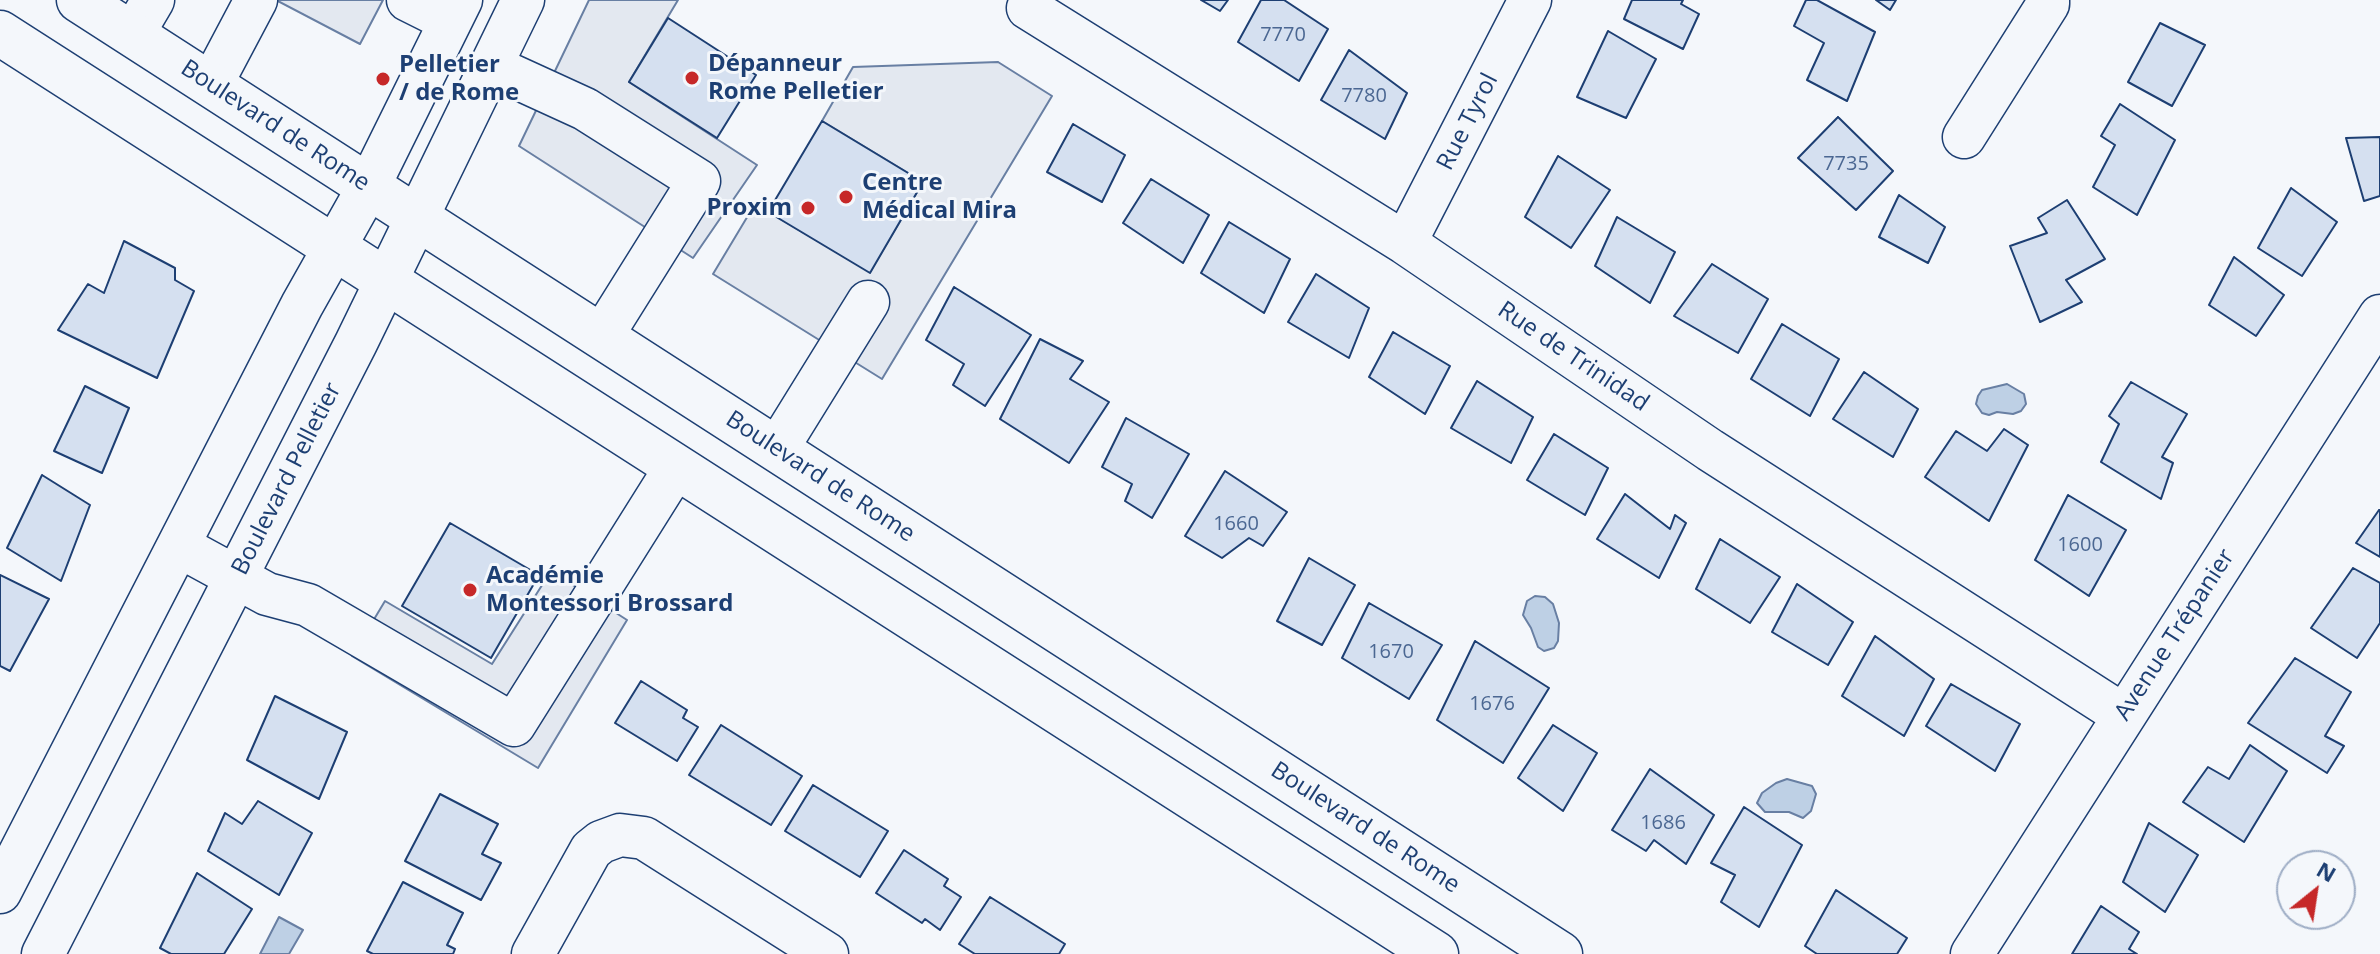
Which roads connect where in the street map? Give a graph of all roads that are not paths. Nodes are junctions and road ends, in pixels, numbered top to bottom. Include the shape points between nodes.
1 (79, 0) edge
2 (256, 0) edge
3 (408, 0) edge
4 (523, 0) edge
5 (1032, 0) edge
6 (1530, 0) edge
7 (2048, 0) edge
8 (456, 11) edge
9 (143, 17) edge
10 (0, 33) edge
11 (491, 66) junction
12 (211, 85) junction
13 (1964, 137) dead end
14 (369, 186) junction
15 (418, 218) junction
16 (1405, 243) junction
17 (333, 247) junction
18 (386, 282) junction
19 (868, 302) dead end
20 (2380, 316) edge
21 (602, 336) junction
22 (777, 449) junction
23 (676, 467) junction
24 (179, 546) junction
25 (237, 577) junction
26 (2123, 715) junction
27 (0, 892) edge
28 (43, 954) edge
29 (533, 954) edge
30 (827, 954) edge
31 (1436, 954) edge
32 (1560, 954) edge
33 (1972, 954) edge

1 - 9 main road, Boulevard de Rome
2 - 12 street
3 - 8 street
4 - 11 street, Boulevard Pelletier
5 - 16 street, Rue de Trinidad via 1028,8
6 - 16 street, Rue Tyrol
7 - 13 street
8 - 14 street
9 - 12 main road, Boulevard de Rome
10 - 17 main road
11 - 15 street, Boulevard Pelletier
11 - 21 street via 585,109 699,181
12 - 14 main road, Boulevard de Rome
14 - 15 main road, Boulevard de Rome
14 - 17 street
15 - 18 street, Boulevard Pelletier
15 - 21 main road, Boulevard de Rome
16 - 26 street, Rue de Trinidad via 1710,450
17 - 18 main road
17 - 24 street
18 - 23 main road
18 - 25 street, Boulevard Pelletier
19 - 22 street
20 - 26 street, Avenue Trépanier
21 - 22 main road, Boulevard de Rome
22 - 32 main road, Boulevard de Rome
23 - 25 street via 514,725 308,605 267,594
23 - 31 main road
24 - 25 street
24 - 27 street
25 - 28 street, Boulevard Pelletier
26 - 33 street, Avenue Trépanier
29 - 30 street via 591,850 620,835 644,838

